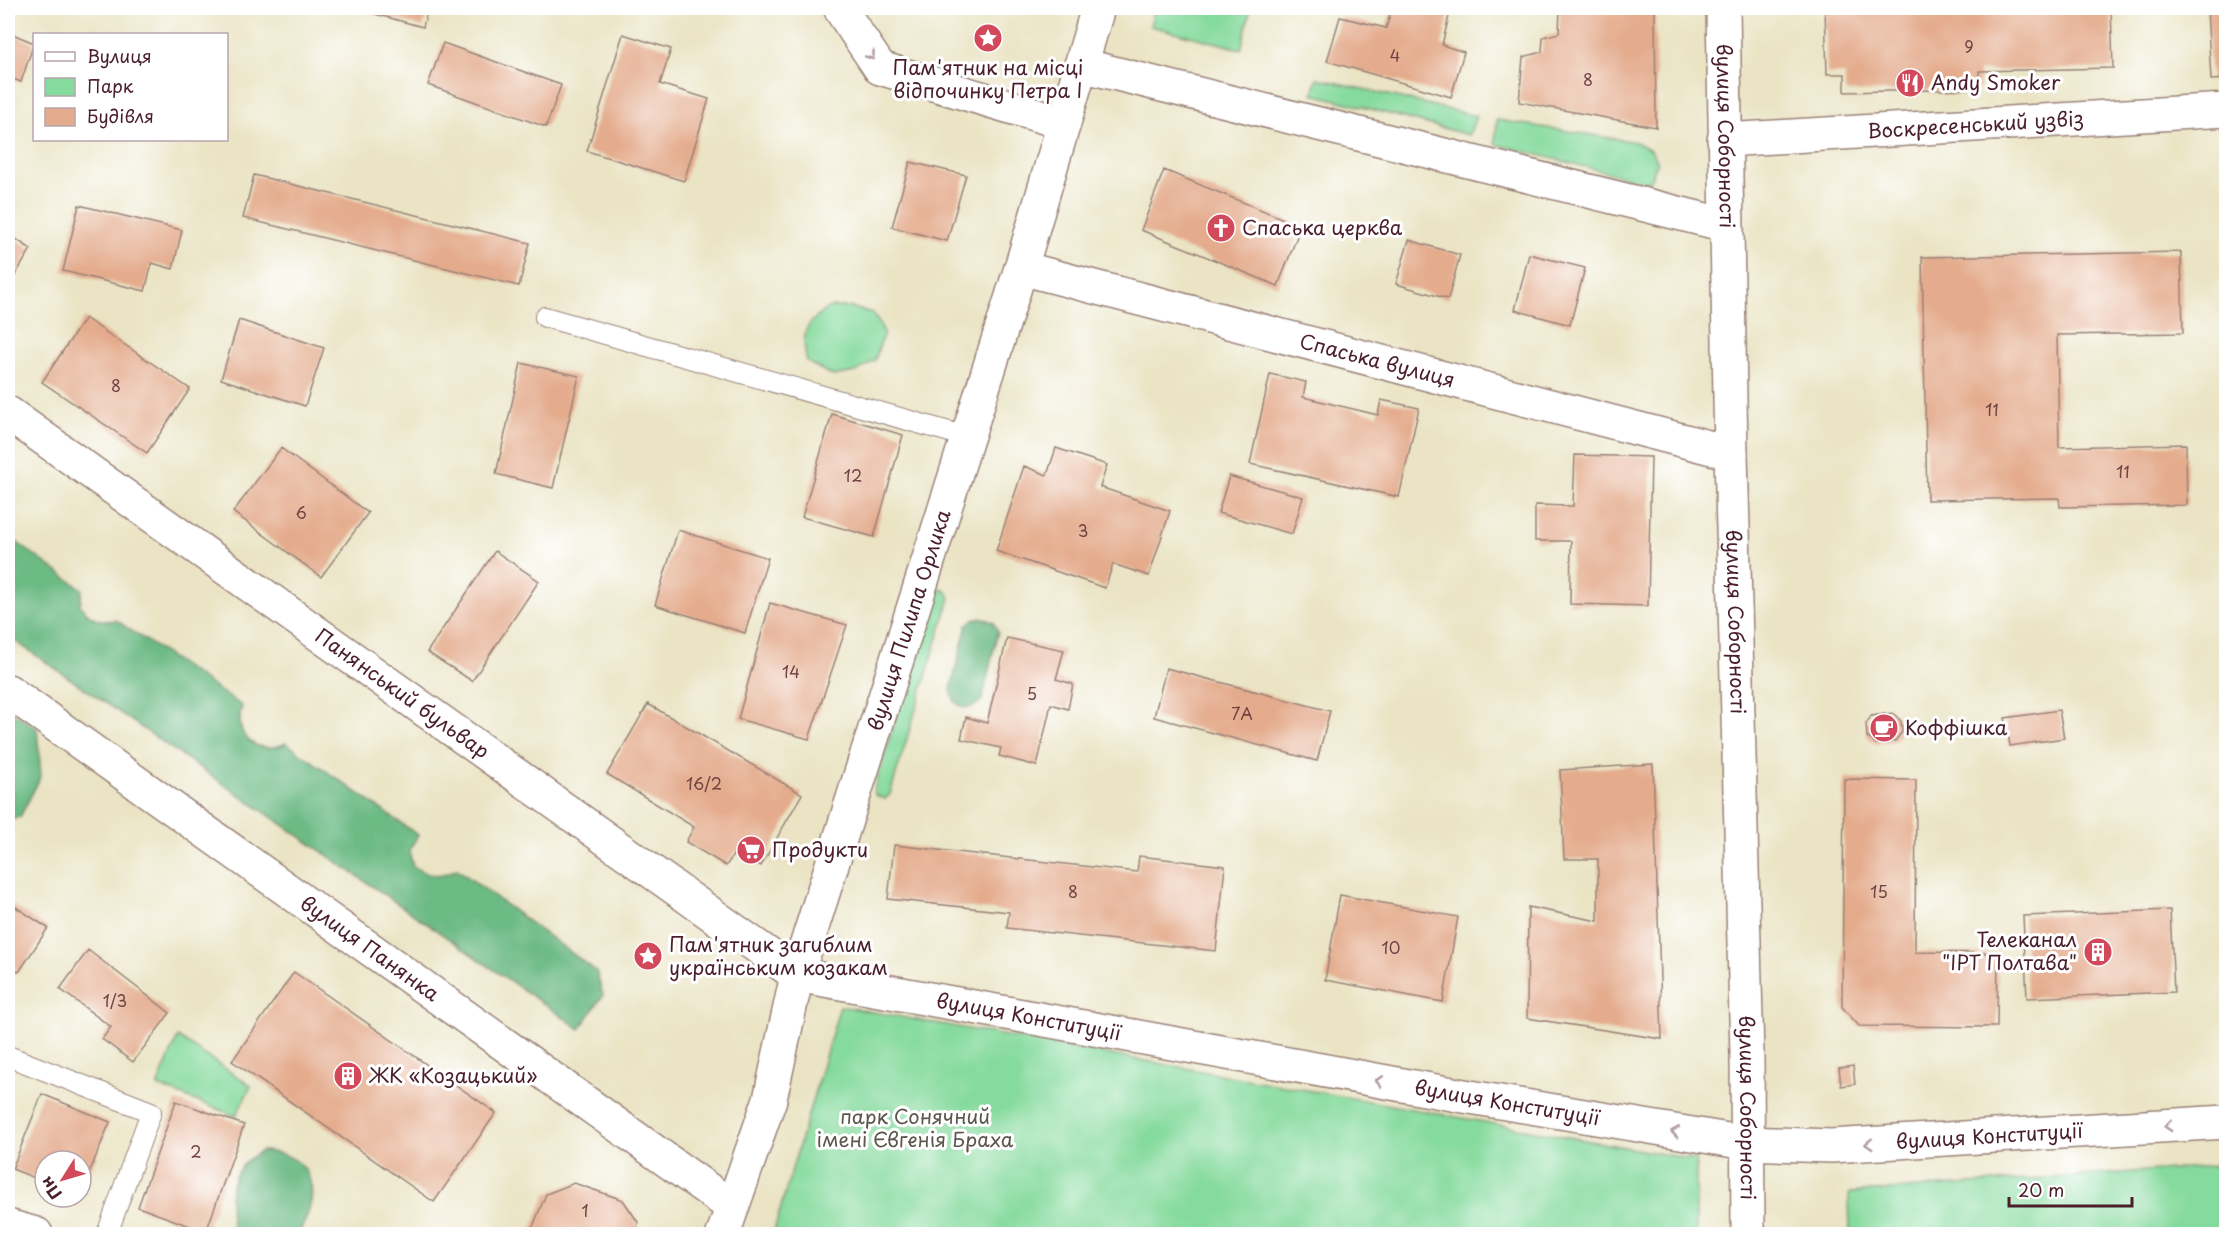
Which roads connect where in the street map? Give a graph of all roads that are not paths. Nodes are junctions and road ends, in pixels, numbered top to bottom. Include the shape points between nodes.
1 (839, 8) edge
2 (1723, 8) edge
3 (1089, 10) edge
4 (1081, 65) junction
5 (2226, 110) edge
6 (1064, 123) junction
7 (1724, 140) junction
8 (1726, 225) junction
9 (1021, 267) junction
10 (545, 317) dead end
11 (8, 413) edge
12 (967, 437) junction
13 (1731, 453) junction
14 (8, 691) edge
15 (797, 975) junction
16 (8, 1056) edge
17 (2226, 1122) edge
18 (1746, 1143) junction
19 (727, 1220) edge
20 (8, 1226) edge
21 (36, 1234) edge
22 (107, 1234) edge
23 (1748, 1234) edge

1 -> 6 street via 880,68
2 - 7 street, вулиця Соборності
3 - 4 street, вулиця Пилипа Орлика
4 - 6 street, вулиця Пилипа Орлика
4 - 8 street
5 - 7 street, Воскресенський узвіз
6 - 9 street, вулиця Пилипа Орлика
7 - 8 street, вулиця Соборності
8 - 13 street, вулиця Соборності
9 - 12 street, вулиця Пилипа Орлика
9 - 13 street, Спаська вулиця
10 - 12 lane
11 - 15 street, Панянський бульвар
12 - 15 street, вулиця Пилипа Орлика
13 - 18 street, вулиця Соборності via 1748,1056
14 - 19 street, вулиця Панянка
18 -> 15 street, вулиця Конституції
15 - 19 street, вулиця Пилипа Орлика via 770,1099
16 - 22 lane via 151,1112
17 -> 18 street, вулиця Конституції via 1831,1146
18 - 23 street, вулиця Соборності
20 - 21 street

